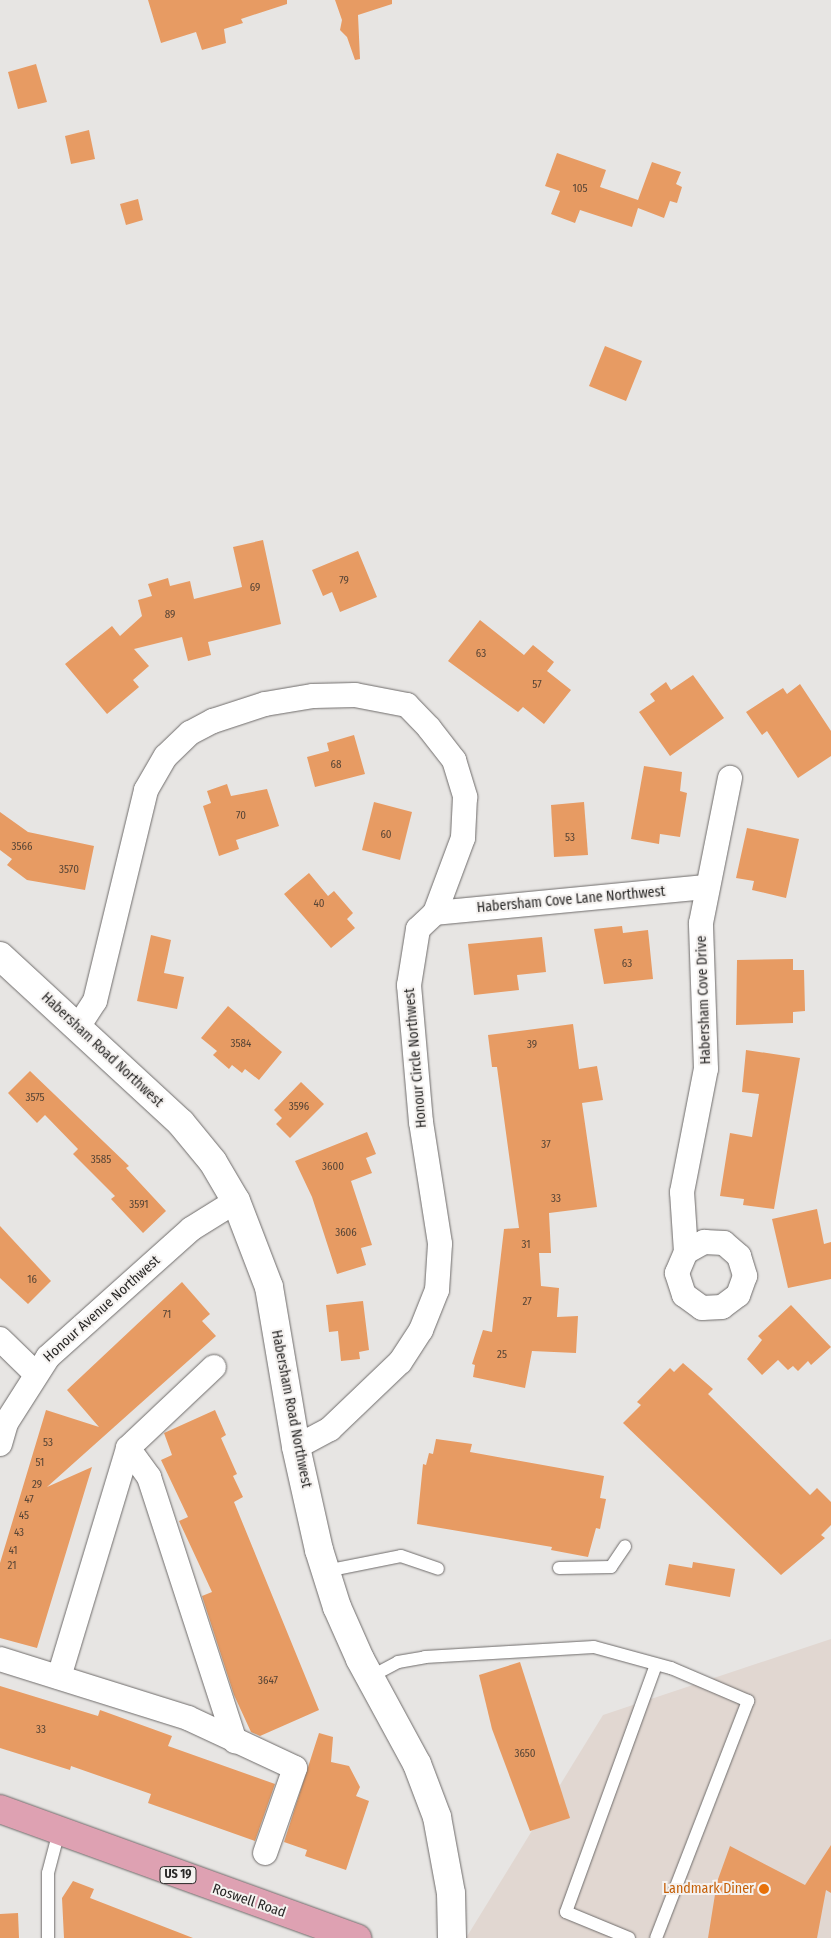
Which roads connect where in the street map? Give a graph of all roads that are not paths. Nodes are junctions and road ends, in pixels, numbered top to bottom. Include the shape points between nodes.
1 (730, 778) dead end
2 (707, 887) junction
3 (435, 913) junction
4 (0, 956) edge
5 (78, 1027) junction
6 (236, 1201) junction
7 (686, 1252) dead end
8 (0, 1339) edge
9 (214, 1367) dead end
10 (35, 1372) junction
11 (2, 1429) edge
12 (296, 1446) junction
13 (128, 1448) junction
14 (626, 1546) dead end
15 (559, 1568) dead end
16 (438, 1569) dead end
17 (326, 1570) junction
18 (0, 1659) edge
19 (656, 1665) junction
20 (370, 1677) junction
21 (58, 1678) junction
22 (235, 1741) junction
23 (0, 1809) edge
24 (59, 1831) junction
25 (264, 1854) dead end
26 (48, 1938) edge
27 (357, 1938) edge
28 (452, 1938) edge
29 (629, 1938) edge
30 (656, 1938) edge

1 - 2 street, Habersham Cove Drive
2 - 3 street, Habersham Cove Lane Northwest
2 - 7 street, Habersham Cove Drive via 702,923 706,1069 682,1192
3 - 5 street, Honour Circle Northwest via 464,838 465,797 454,760 407,705 355,695 313,696 266,704 213,720 190,733 166,756 146,790 95,1001
3 - 12 street, Honour Circle Northwest via 418,930 409,985 421,1122 440,1244 437,1290 422,1330 400,1362 330,1429
4 - 5 street, Habersham Road Northwest
5 - 6 street, Habersham Road Northwest via 181,1123 213,1162
6 - 10 street, Honour Avenue Northwest via 191,1229
6 - 12 street, Habersham Road Northwest via 269,1287
8 - 10 street
9 - 13 street
10 - 11 street, Honour Avenue Northwest
12 - 17 street, Habersham Road Northwest
13 - 21 street
13 - 22 street via 149,1477
14 - 15 lane via 612,1567
16 - 17 lane via 401,1556
17 - 20 street, Habersham Road Northwest via 338,1607
18 - 21 street
19 - 20 lane via 616,1652 578,1648 425,1657 398,1662
19 - 29 lane via 566,1912
19 - 30 lane via 748,1701
20 - 28 street, Habersham Road Northwest via 417,1764 437,1818 451,1893
21 - 22 street via 188,1718
22 - 25 street via 295,1768
23 - 24 main road, Roswell Road / US 19
24 - 26 lane via 48,1873
24 - 27 main road, Roswell Road / US 19

